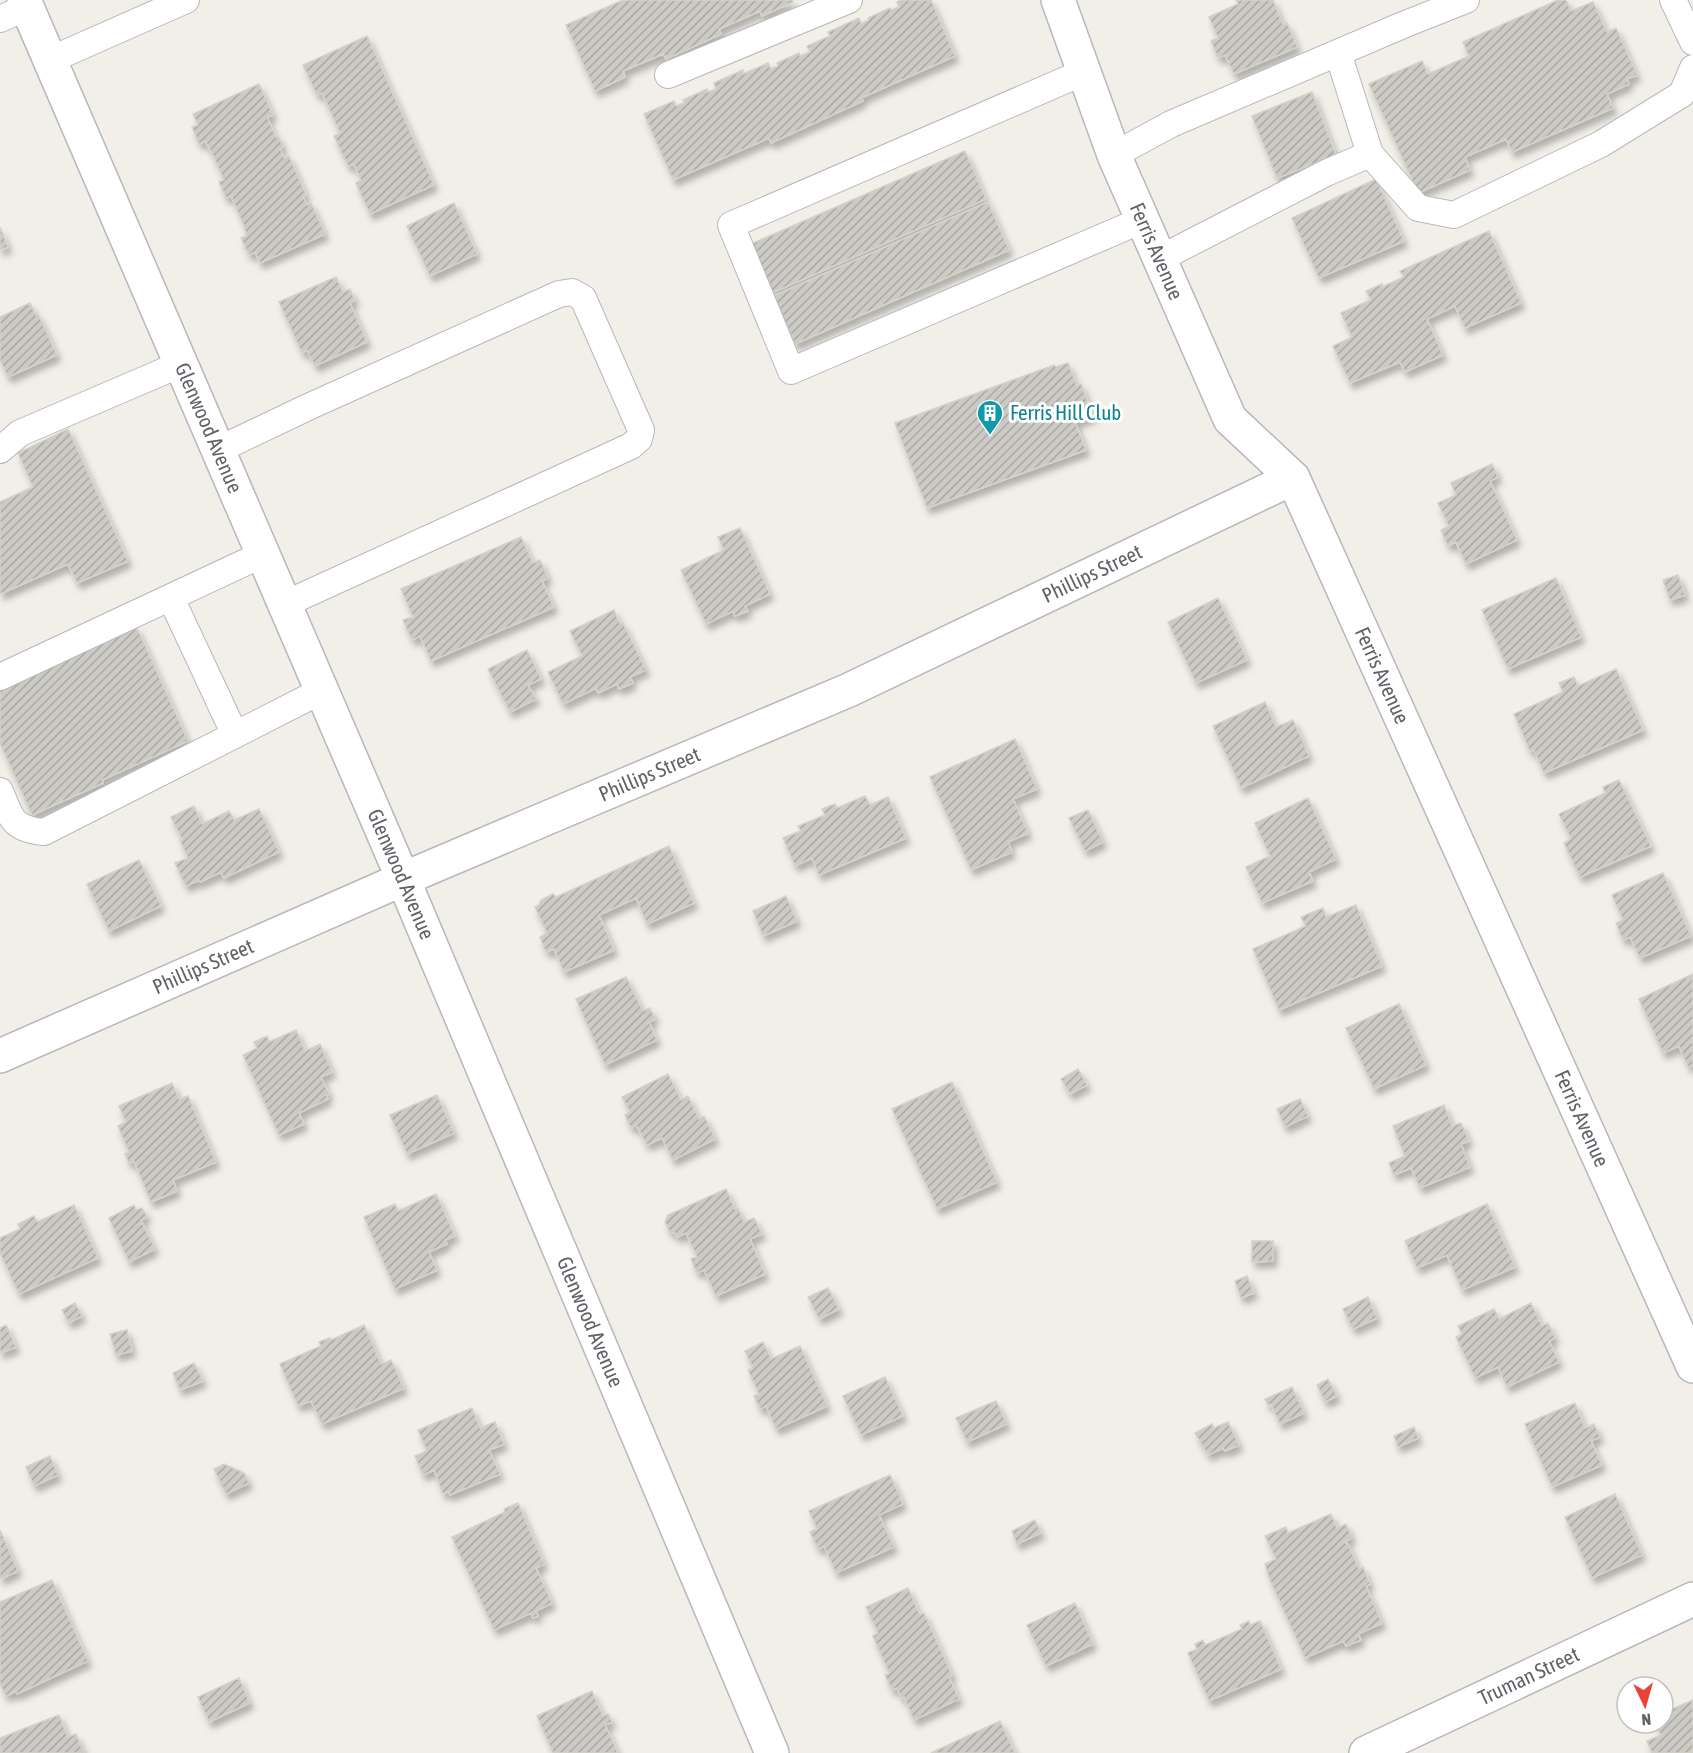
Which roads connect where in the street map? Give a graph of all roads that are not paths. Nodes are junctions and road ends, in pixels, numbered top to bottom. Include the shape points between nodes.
1 (186, 0) edge
2 (849, 0) edge
3 (1058, 0) edge
4 (1466, 0) edge
5 (1673, 0) edge
6 (17, 9) edge
7 (1693, 42) edge
8 (1338, 53) junction
9 (50, 60) junction
10 (1693, 68) edge
11 (1084, 72) junction
12 (668, 75) dead end
13 (1370, 154) junction
14 (1114, 155) junction
15 (1142, 220) junction
16 (1158, 259) junction
17 (181, 364) junction
18 (0, 450) edge
19 (218, 450) junction
20 (1293, 478) junction
21 (263, 554) junction
22 (171, 598) junction
23 (285, 604) junction
24 (0, 677) edge
25 (322, 690) junction
26 (235, 735) junction
27 (0, 791) edge
28 (403, 879) junction
29 (0, 1056) edge
30 (1693, 1366) edge
31 (1693, 1599) edge
32 (772, 1753) edge
33 (1366, 1753) edge

1 - 9 lane
2 - 12 lane
3 - 11 street, Ferris Avenue
4 - 8 lane
5 - 7 lane
6 - 9 street, Glenwood Avenue
8 - 13 lane
8 - 14 lane via 1171,124
9 - 17 street, Glenwood Avenue
10 - 13 lane via 1682,94 1611,138 1454,215 1418,208
11 - 14 street, Ferris Avenue
11 - 15 lane via 731,225 791,371
13 - 16 lane
14 - 15 street, Ferris Avenue
15 - 16 street, Ferris Avenue
16 - 20 street, Ferris Avenue via 1230,419
17 - 18 lane via 20,433
17 - 19 street, Glenwood Avenue
19 - 21 street, Glenwood Avenue
19 - 23 lane via 559,294 572,292 583,298 641,430 639,439 631,446
20 - 28 street, Phillips Street via 849,690
20 - 30 street, Ferris Avenue
21 - 22 lane
21 - 23 street, Glenwood Avenue
22 - 24 lane
22 - 26 lane
23 - 25 street, Glenwood Avenue
25 - 26 lane
25 - 28 street, Glenwood Avenue
26 - 27 lane via 44,832 26,830 12,819
28 - 29 street, Phillips Street
28 - 32 street, Glenwood Avenue
31 - 33 street, Truman Street

